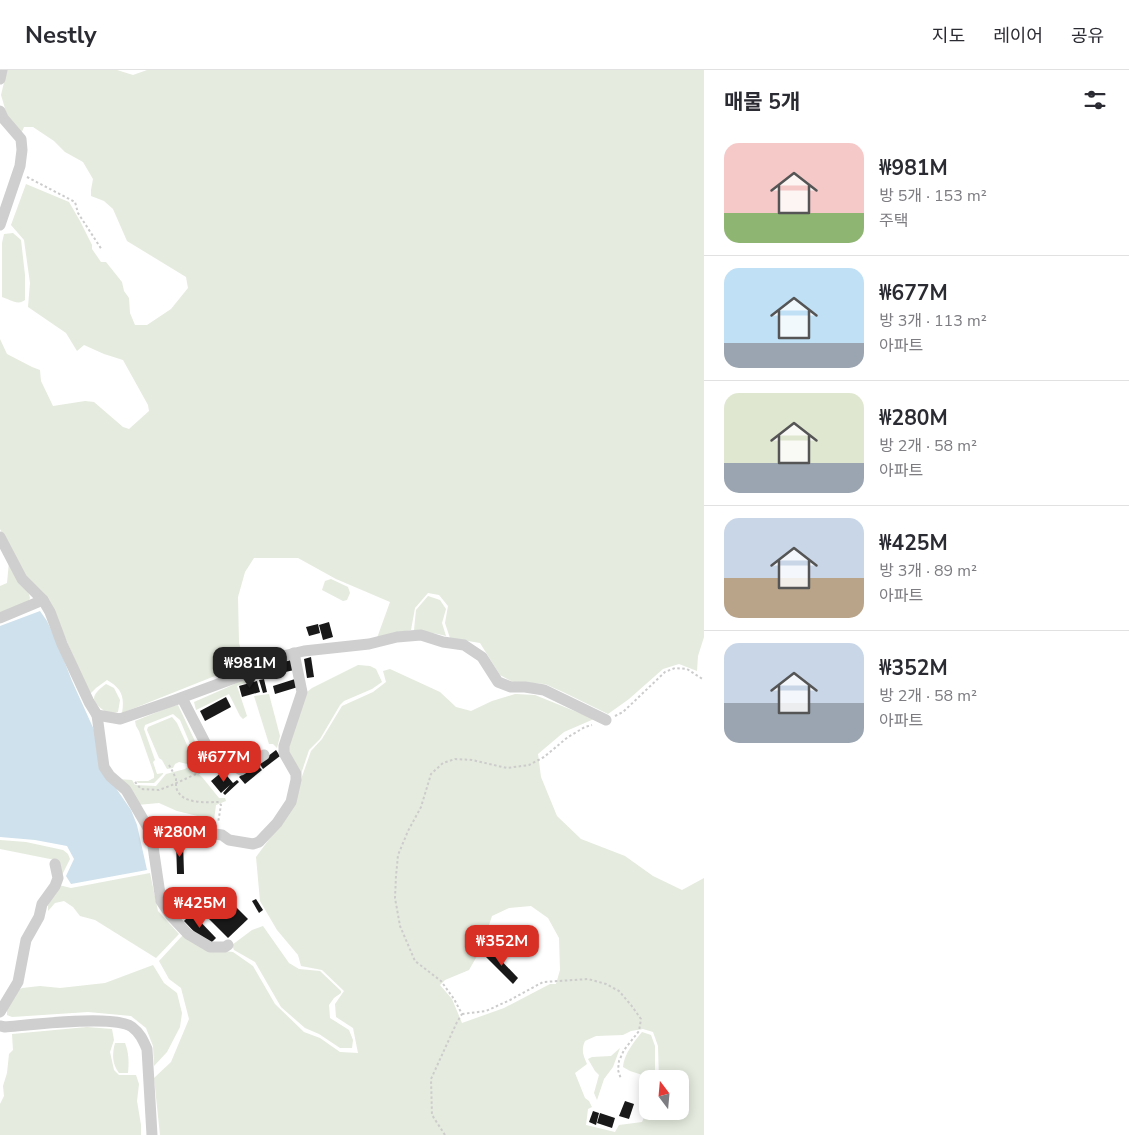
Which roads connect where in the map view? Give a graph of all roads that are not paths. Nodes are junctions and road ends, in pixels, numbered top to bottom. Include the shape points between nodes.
1 (2, 70) edge
2 (0, 79) edge
3 (0, 111) edge
4 (0, 225) edge
5 (0, 536) edge
6 (43, 600) junction
7 (0, 618) edge
8 (294, 653) junction
9 (182, 698) junction
10 (98, 715) junction
11 (606, 720) road end
12 (264, 755) dead end
13 (151, 833) junction
14 (54, 864) dead end
15 (228, 946) dead end
16 (0, 1012) edge
17 (0, 1026) edge
18 (152, 1135) edge

1 - 2 street
3 - 4 street via 21,138 22,150 20,166
5 - 6 street via 22,579
6 - 7 street
6 - 10 street via 89,702
8 - 9 street
8 - 11 street via 421,635 464,645 482,657 498,682 510,687 544,690
8 - 13 street via 302,692 284,753 296,774 291,802 277,822 254,844 215,834
9 - 10 street via 120,719
9 - 12 street via 214,760 231,763 241,770
10 - 13 street via 104,767 126,790
13 - 15 street via 160,901 188,934 210,947
14 - 16 street via 58,878 26,940 18,982
17 - 18 street via 90,1021 131,1026 142,1037 146,1049

